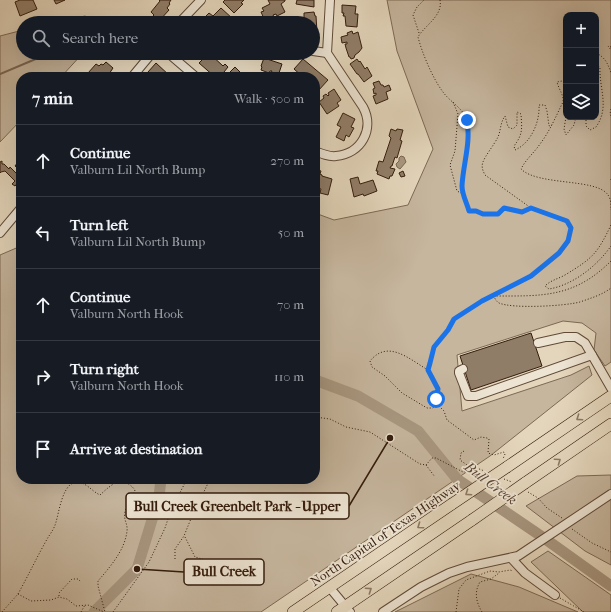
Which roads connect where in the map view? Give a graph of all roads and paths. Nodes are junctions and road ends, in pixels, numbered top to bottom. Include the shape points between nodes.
1 (330, 0) edge
2 (424, 0) edge
3 (440, 0) edge
4 (195, 2) edge
5 (184, 16) edge
6 (420, 34) junction
7 (611, 46) edge
8 (611, 50) edge
9 (320, 52) edge
10 (327, 53) junction
11 (599, 54) edge
12 (146, 60) edge
13 (176, 60) edge
14 (599, 66) edge
15 (136, 72) edge
16 (190, 72) edge
17 (611, 73) edge
18 (599, 79) edge
19 (599, 79) edge
20 (565, 84) edge
21 (563, 96) edge
22 (452, 102) junction
23 (563, 102) edge
24 (611, 109) edge
25 (611, 116) edge
26 (566, 120) edge
27 (575, 120) edge
28 (586, 120) edge
29 (552, 126) junction
30 (320, 153) edge
31 (463, 194) junction
32 (531, 208) junction
33 (611, 210) edge
34 (16, 214) edge
35 (611, 225) edge
36 (0, 234) edge
37 (611, 246) edge
38 (611, 261) edge
39 (611, 288) edge
40 (494, 296) junction
41 (538, 343) dead end
42 (592, 355) junction
43 (463, 369) dead end
44 (428, 370) junction
45 (611, 388) edge
46 (611, 396) edge
47 (437, 404) junction
48 (320, 418) edge
49 (611, 424) edge
50 (464, 451) dead end
51 (426, 465) junction
52 (503, 465) junction
53 (475, 470) junction
54 (484, 471) dead end
55 (435, 477) dead end
56 (500, 477) dead end
57 (511, 482) dead end
58 (71, 484) edge
59 (84, 484) edge
60 (117, 484) edge
61 (130, 484) edge
62 (184, 484) edge
63 (208, 484) edge
64 (525, 486) junction
65 (611, 494) edge
66 (567, 522) junction
67 (184, 536) junction
68 (611, 552) edge
69 (511, 558) junction
70 (175, 559) dead end
71 (216, 566) dead end
72 (499, 572) junction
73 (527, 575) junction
74 (81, 582) dead end
75 (330, 588) junction
76 (18, 594) junction
77 (555, 595) joint
78 (59, 597) junction
79 (85, 604) junction
80 (344, 610) edge
81 (2, 612) edge
82 (81, 612) edge
83 (104, 612) edge
84 (113, 612) edge
85 (293, 612) edge
86 (384, 612) edge
87 (456, 612) edge
88 (482, 612) edge
89 (584, 612) edge

1 - 10 street
2 - 6 path via 414,15
3 - 6 path via 439,9
4 - 5 street
6 - 22 path via 418,37 422,53 436,83
7 - 8 path via 608,46
9 - 10 street
10 - 30 street via 367,114 368,128 362,143 349,153 336,156
11 - 17 path via 608,63
12 - 15 street
13 - 16 street
14 - 18 path
19 - 28 path via 603,89 602,114 596,127 590,130 586,126
20 - 21 path via 562,81 557,82
22 - 31 path via 461,110 469,127
22 - 31 path via 458,114 455,151 450,165 457,191
23 - 29 path
24 - 25 path
26 - 27 path via 566,135
29 - 32 path via 549,126 545,105 539,105 538,120 531,136 523,147 515,150 514,146 522,131 521,114 517,112 517,125 513,129 508,127 505,116 498,137 483,160 485,175
29 - 33 path via 541,144 525,161 522,169 531,176 600,189 609,196
31 - 32 path via 469,211 483,214 498,214 504,208 522,212
32 - 40 path via 567,221 571,228 568,241 559,253 531,276
34 - 36 street
35 - 37 path via 601,247 585,264 545,286 549,289 554,288 583,274 606,254
38 - 40 path via 575,287 564,291 539,296
39 - 40 path via 601,295 579,302 548,306 512,306 497,302
40 - 44 path via 454,319 434,347
41 - 42 street via 576,337 586,343
42 - 43 street via 476,396 468,396 459,373
42 - 45 street
44 - 47 path via 438,389
44 - 47 path via 395,351 376,354 370,361 372,367 402,393 427,408 433,408
46 -> 52 highway, North Capital of Texas Highway
47 - 52 path via 448,420 474,440 481,437 489,439 488,453 494,455 504,452
48 - 51 path via 370,432 420,464
64 -> 49 highway
50 - 53 path via 460,460
51 - 53 path via 432,458 436,458 463,472
51 - 55 path
52 -> 75 highway, North Capital of Texas Highway, bridge via 452,504
53 - 54 path
56 - 57 path
58 - 76 path via 65,492 53,530
59 - 60 path via 100,494
61 - 83 path via 135,490 125,513 124,519 128,529 115,561 98,581
62 - 84 path via 149,562
63 - 67 path
64 - 66 path via 547,508
80 -> 64 highway, bridge
65 - 66 street
66 - 68 path via 571,528 592,543
66 - 69 street via 529,549
67 - 70 path via 175,549
67 - 71 path via 194,557
69 - 73 street
69 - 86 street via 449,573 427,583
72 - 73 path via 510,570
72 - 87 path via 490,571 466,580 459,590
72 - 88 path via 491,579 480,582 477,587 476,598
73 - 77 street
74 - 78 path via 72,579 59,593
75 - 80 street
75 - 85 highway, North Capital of Texas Highway
76 - 78 path via 31,601
76 - 81 path
77 - 89 path
78 - 79 path via 76,606
79 - 82 path
79 - 83 path

